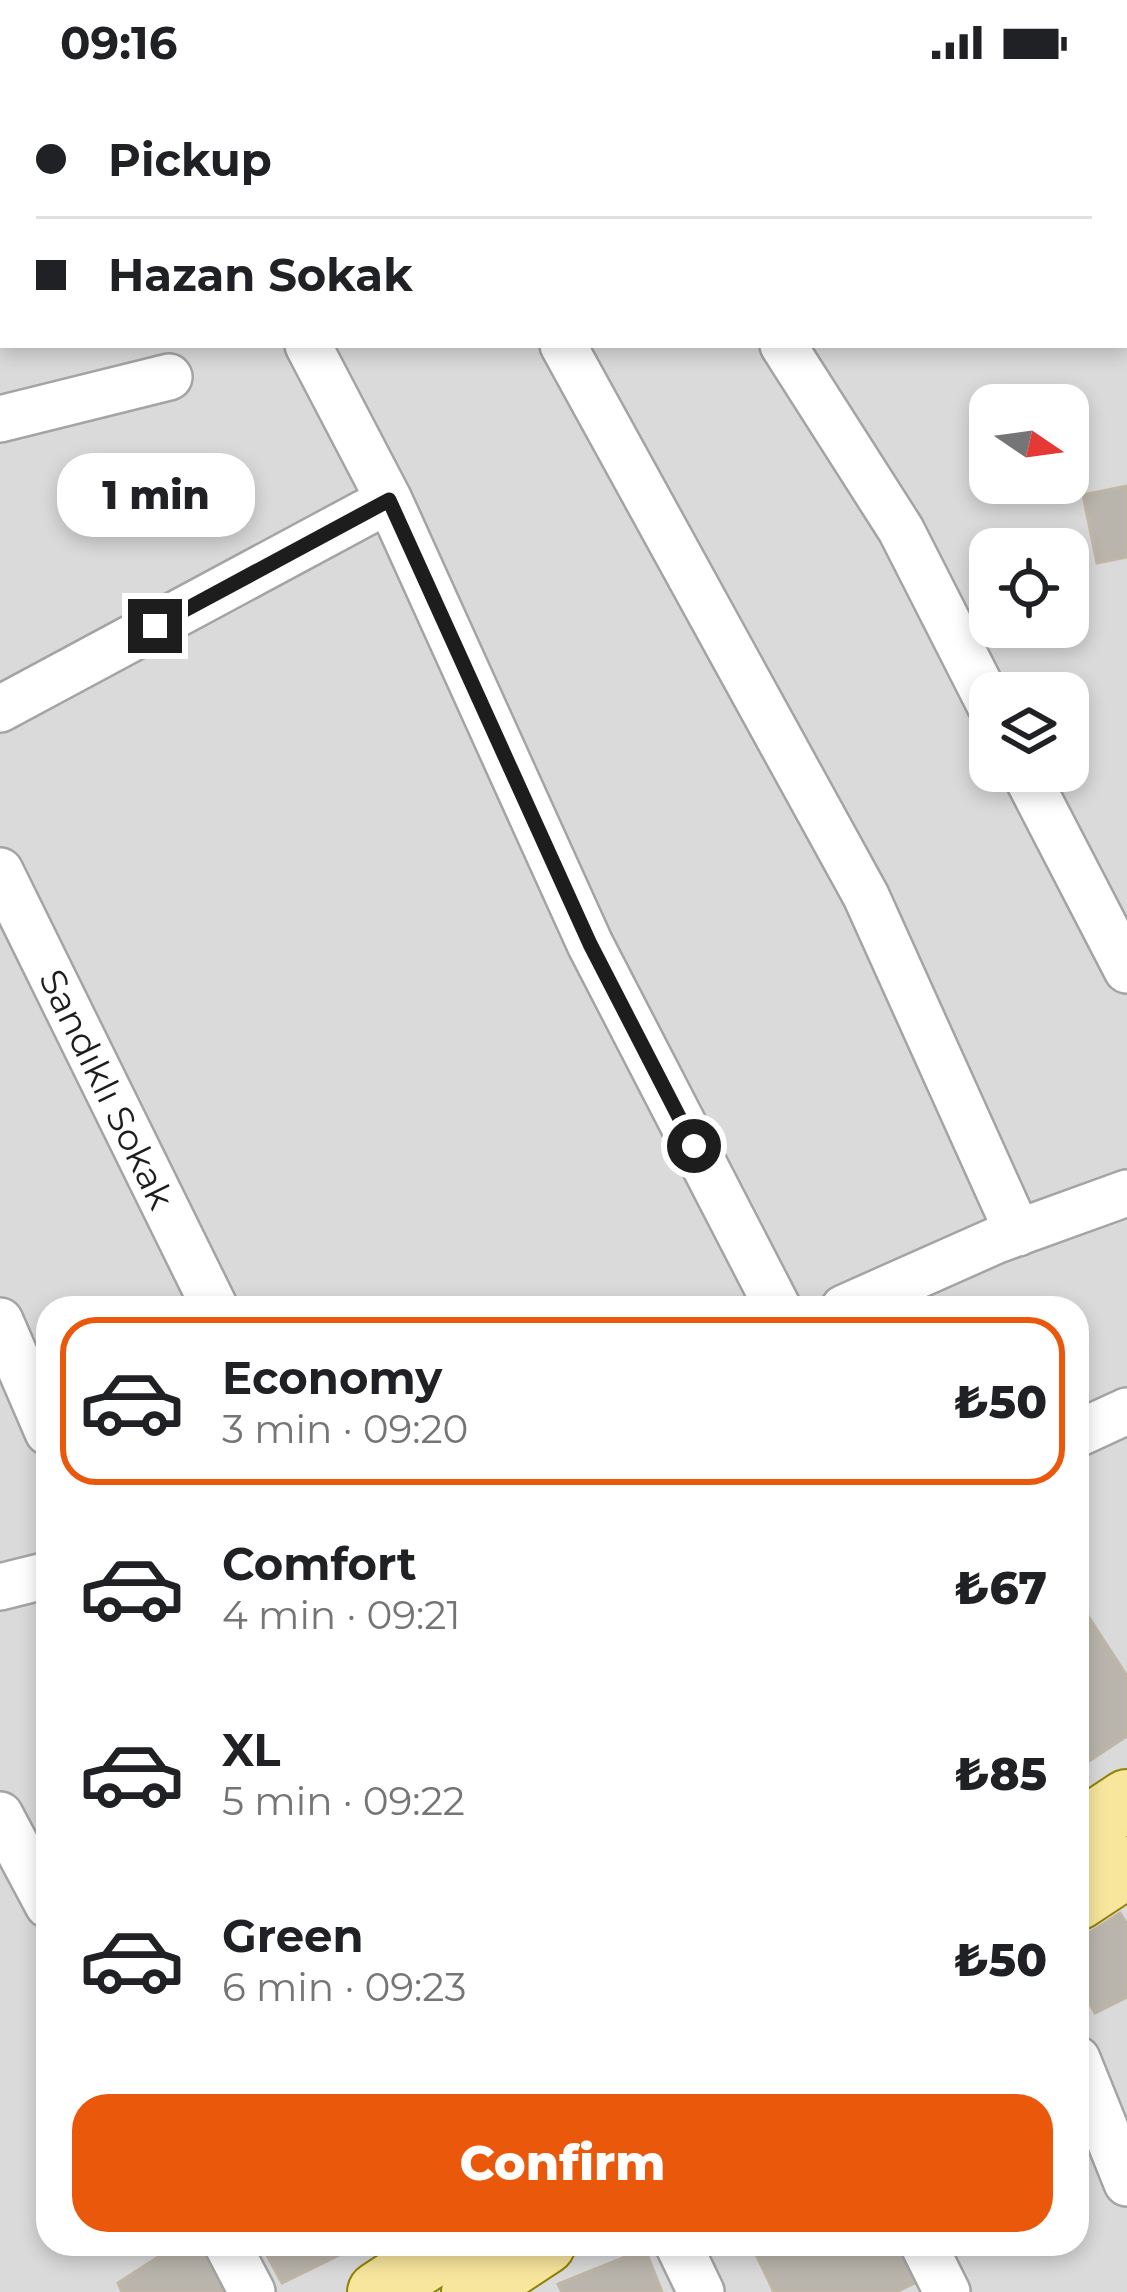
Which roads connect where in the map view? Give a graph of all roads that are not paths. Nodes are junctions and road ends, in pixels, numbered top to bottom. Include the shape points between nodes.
1 (310, 348) edge
2 (565, 348) edge
3 (785, 348) edge
4 (169, 377) dead end
5 (0, 418) edge
6 (389, 500) junction
7 (973, 672) edge
8 (0, 710) edge
9 (1035, 792) edge
10 (0, 871) edge
11 (1127, 970) edge
12 (1127, 1193) edge
13 (1018, 1233) junction
14 (209, 1296) edge
15 (772, 1296) edge
16 (873, 1296) edge
17 (0, 1321) edge
18 (36, 1404) edge
19 (1127, 1411) edge
20 (1089, 1428) edge
21 (36, 1578) edge
22 (0, 1588) edge
23 (1127, 1800) edge
24 (0, 1814) edge
25 (1089, 1825) edge
26 (1127, 1867) edge
27 (36, 1883) edge
28 (1089, 1892) edge
29 (1089, 2089) edge
30 (1127, 2183) edge
31 (233, 2256) edge
32 (433, 2256) edge
33 (527, 2256) edge
34 (684, 2256) edge
35 (929, 2256) edge
36 (252, 2292) edge
37 (378, 2292) edge
38 (472, 2292) edge
39 (701, 2292) edge
40 (947, 2292) edge

1 - 6 street
2 - 13 street via 866,896
3 - 7 street via 901,530
4 - 5 street
6 - 8 street
6 - 15 street via 590,944
9 - 11 street
10 - 14 street, Sandıklı Sokak
12 - 13 street
13 - 16 street
17 - 18 street
19 - 20 street
21 - 22 street
23 - 25 main road
24 - 27 street
26 - 28 main road
29 - 30 street
31 - 36 street
32 - 37 main road
33 - 38 main road
34 - 39 street
35 - 40 street

